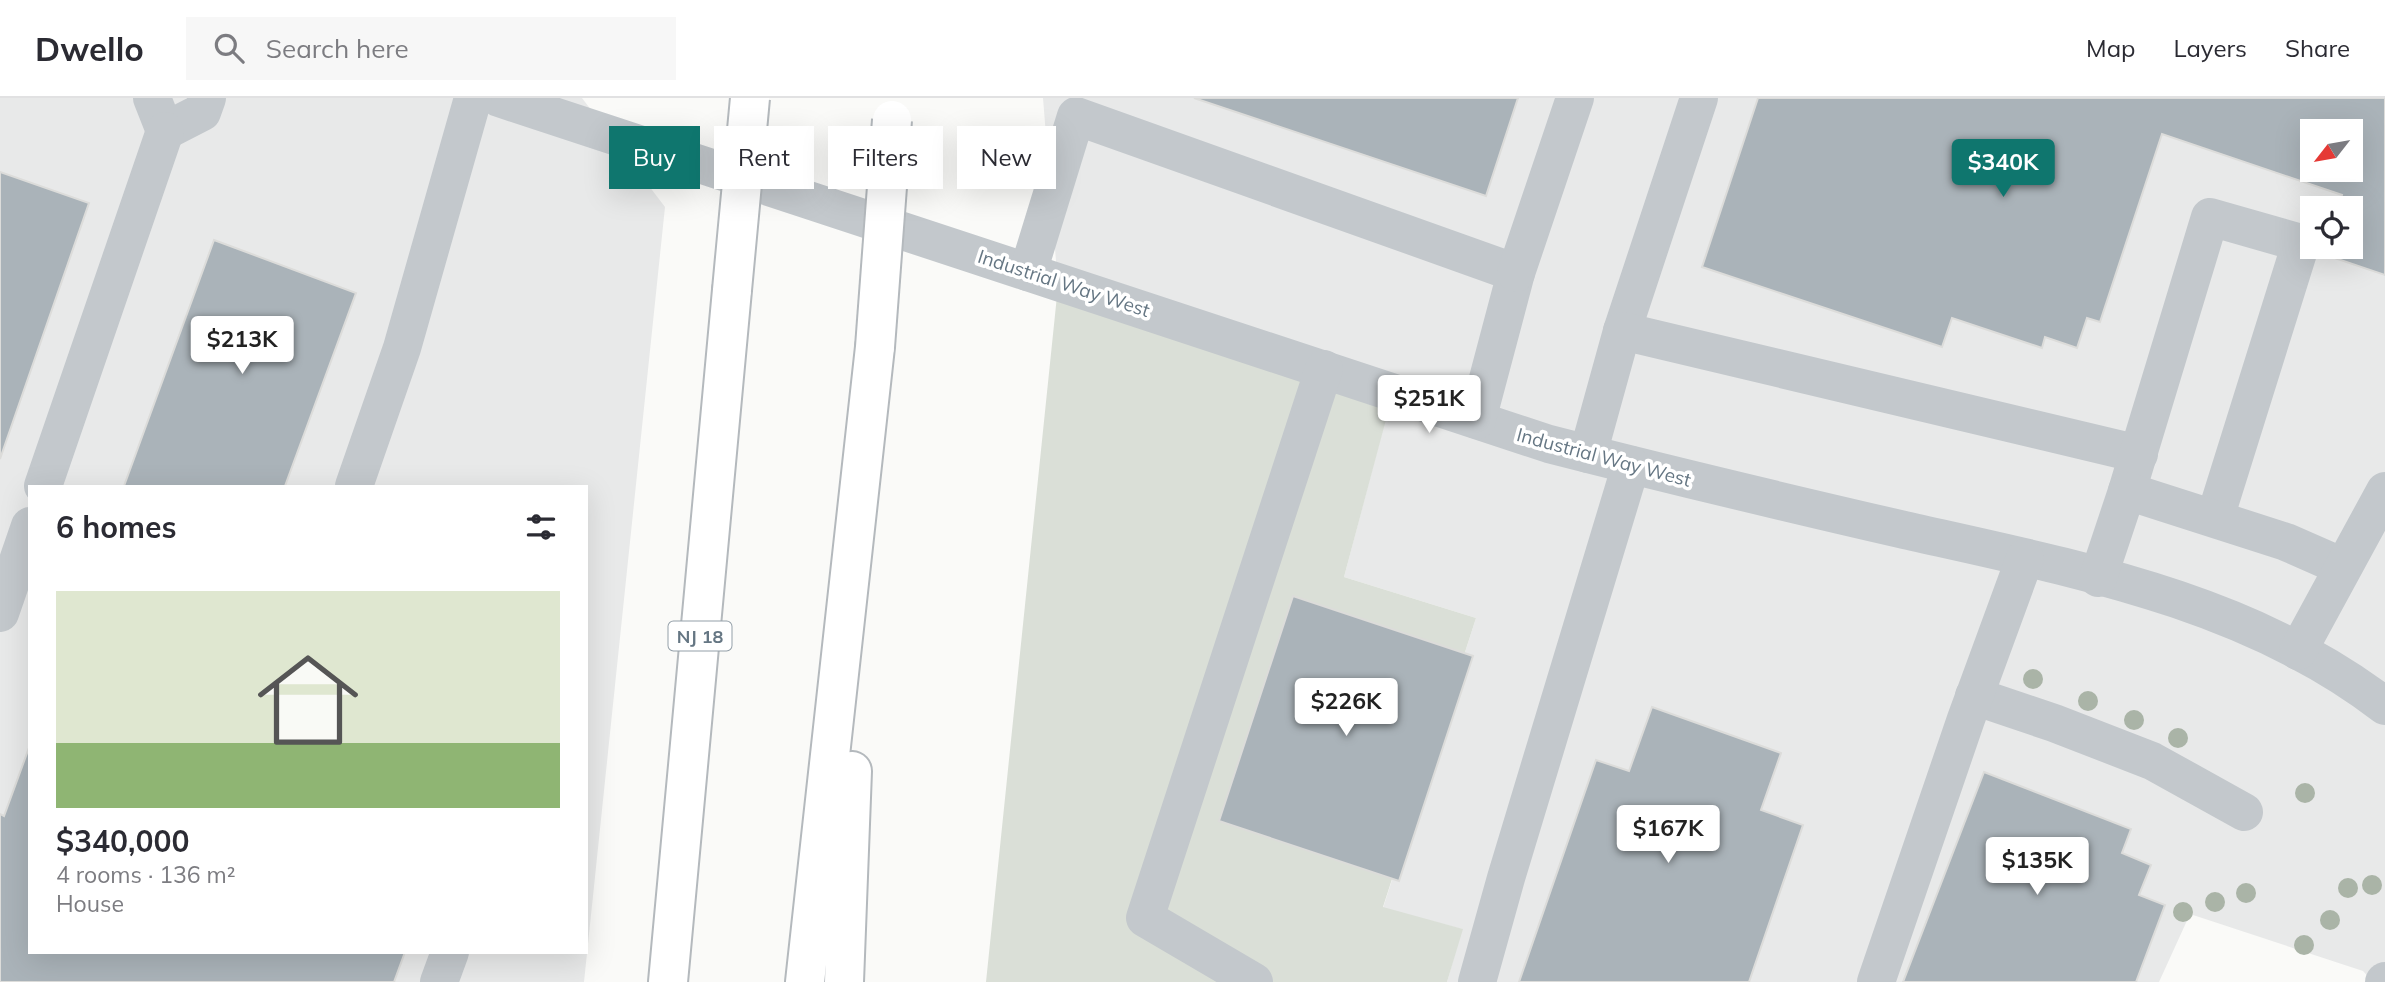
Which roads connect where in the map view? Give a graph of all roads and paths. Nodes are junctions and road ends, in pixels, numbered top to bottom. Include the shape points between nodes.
1 (207, 98) edge
2 (473, 98) edge
3 (499, 98) edge
4 (750, 98) edge
5 (1575, 98) edge
6 (1699, 98) edge
7 (893, 109) edge
8 (1103, 111) edge
9 (159, 114) edge
10 (1028, 272) junction
11 (1516, 273) junction
12 (1622, 331) junction
13 (1325, 369) junction
14 (1477, 420) junction
15 (864, 450) junction
16 (1588, 454) junction
17 (2138, 454) junction
18 (1632, 465) junction
19 (43, 485) edge
20 (354, 485) edge
21 (2127, 491) junction
22 (2385, 491) edge
23 (2215, 518) junction
24 (28, 532) edge
25 (2025, 558) junction
26 (2343, 568) junction
27 (2098, 578) junction
28 (0, 613) edge
29 (2298, 650) junction
30 (1974, 696) junction
31 (2385, 706) edge
32 (2244, 812) dead end
33 (449, 954) edge
34 (439, 982) edge
35 (668, 982) edge
36 (806, 982) edge
37 (844, 982) edge
38 (1254, 982) edge
39 (1477, 982) edge
40 (1876, 982) edge

1 - 9 street via 202,112
2 - 20 street via 402,348
3 - 10 street, Industrial Way West
4 - 35 highway, NJ 18, bridge
5 - 11 street
6 - 12 street
7 - 15 highway, bridge
8 - 10 street via 1076,116
8 - 11 street
9 - 19 street
10 - 13 street, Industrial Way West
11 - 14 street
12 - 16 street
12 - 17 street
13 - 14 street, Industrial Way West
13 - 38 street via 1145,918
14 - 16 street, Industrial Way West
15 - 36 highway
15 - 37 highway
16 - 18 street, Industrial Way West
17 - 21 street
17 - 23 street via 2210,217 2301,243
18 - 25 street, Industrial Way West
18 - 39 street
21 - 23 street
21 - 27 street
22 - 26 street
23 - 26 street
24 - 28 street
25 - 27 street, Industrial Way West
25 - 30 street
26 - 29 street
27 - 29 street, Industrial Way West via 2174,597
29 - 31 street, Industrial Way West
30 - 32 street via 2152,761
30 - 40 street
33 - 34 street

